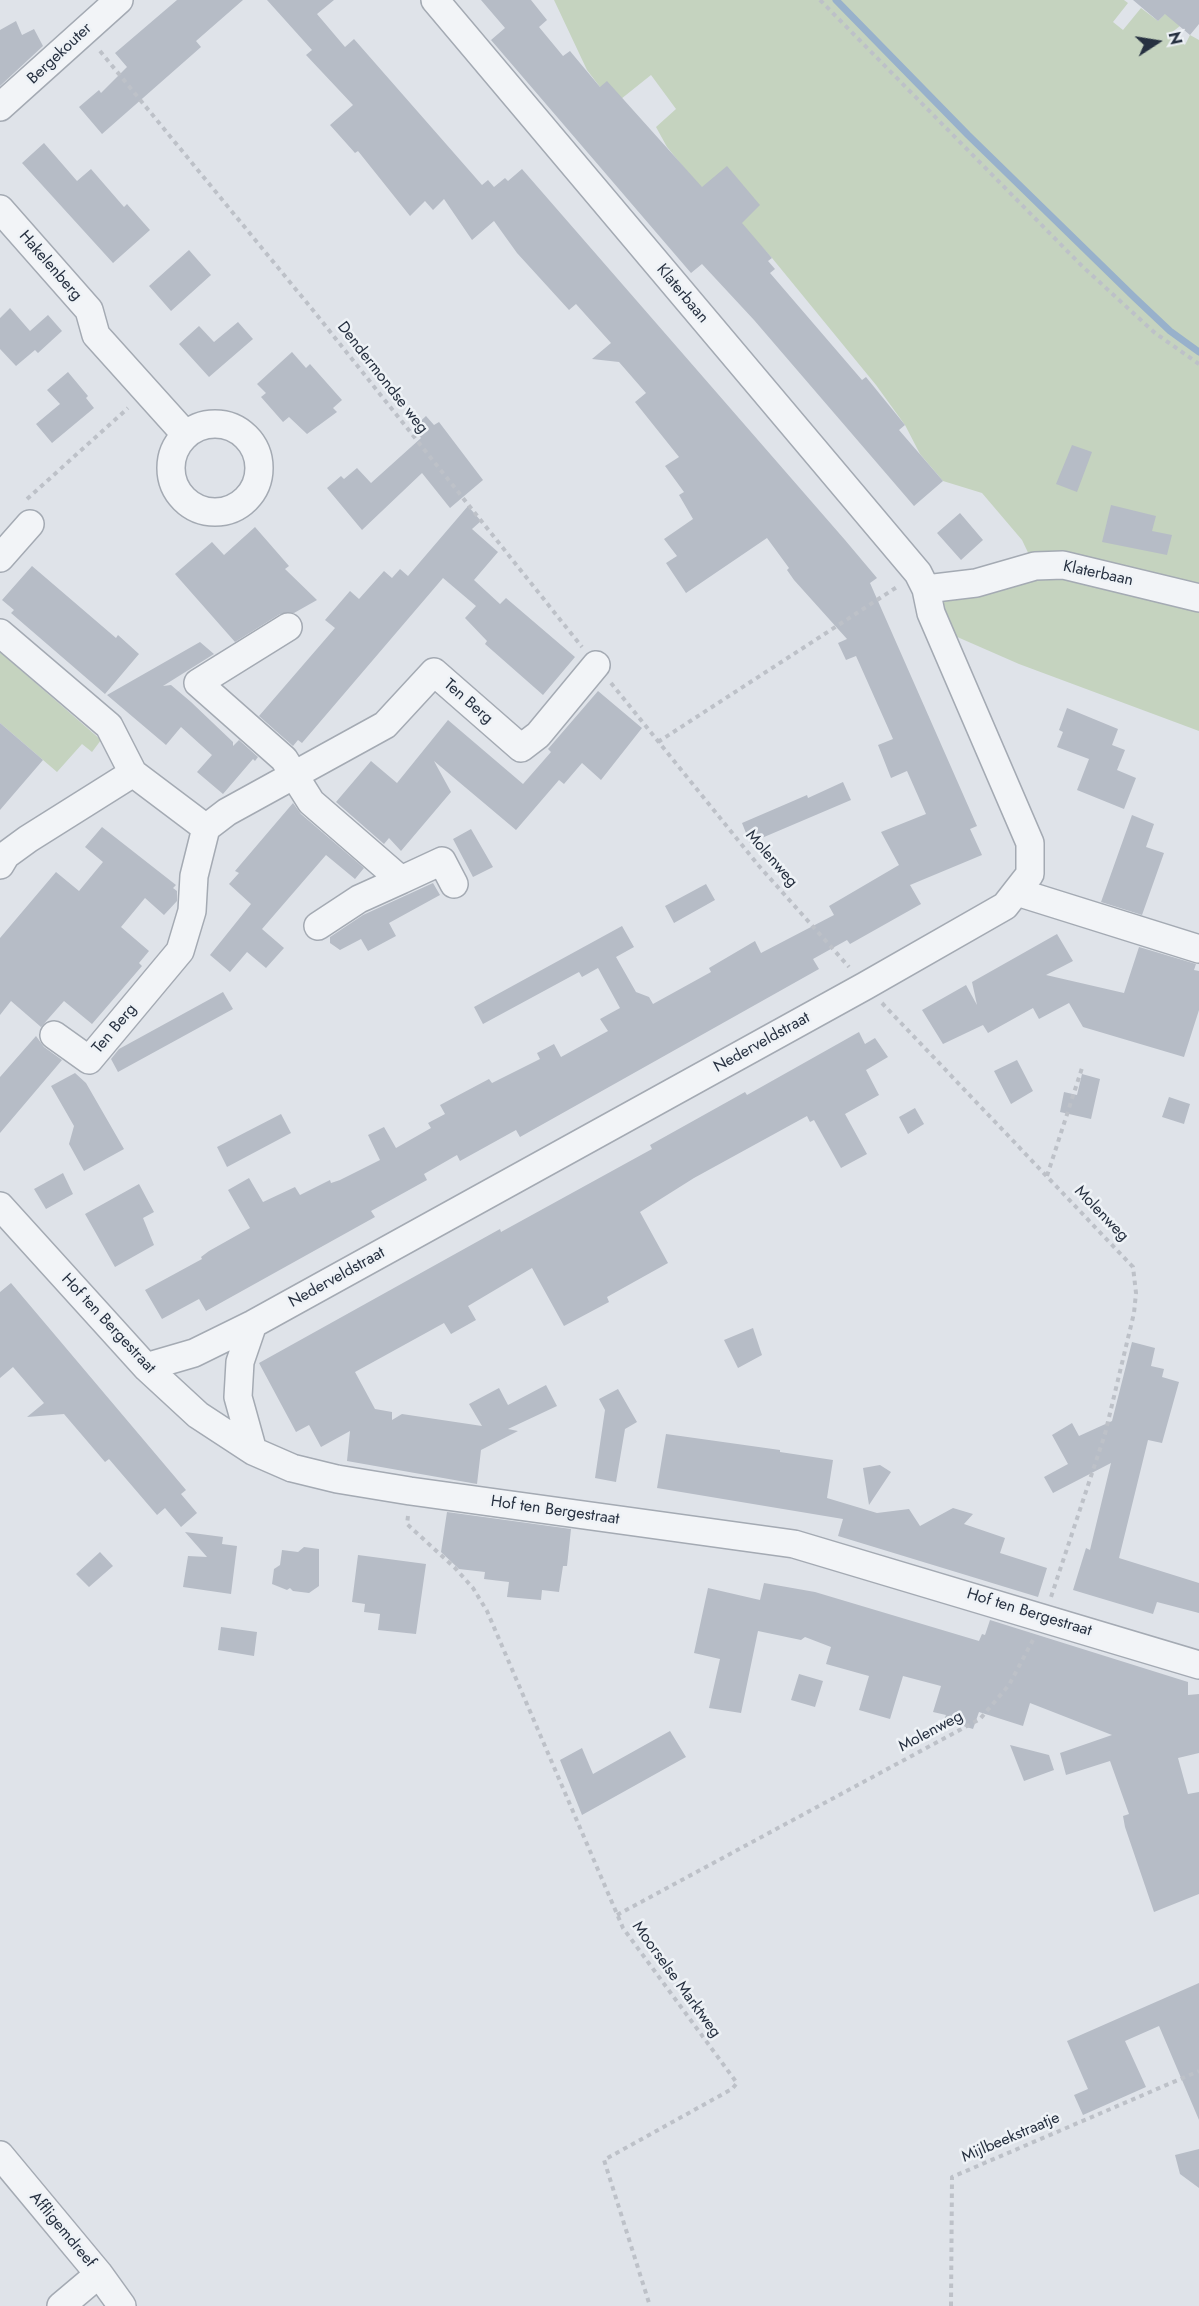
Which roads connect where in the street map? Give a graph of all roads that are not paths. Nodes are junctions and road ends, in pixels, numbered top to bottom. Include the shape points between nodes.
1 (119, 0) edge
2 (435, 0) edge
3 (0, 106) edge
4 (0, 209) edge
5 (186, 435) dead end
6 (30, 524) road end
7 (0, 558) edge
8 (922, 581) junction
9 (1199, 598) edge
10 (288, 627) dead end
11 (939, 629) joint
12 (0, 633) edge
13 (596, 665) road end
14 (133, 773) junction
15 (295, 773) junction
16 (206, 828) junction
17 (0, 865) edge
18 (401, 880) junction
19 (454, 884) dead end
20 (1017, 892) junction
21 (318, 926) dead end
22 (1199, 949) edge
23 (54, 1035) dead end
24 (0, 1206) edge
25 (253, 1324) junction
26 (146, 1367) junction
27 (252, 1451) junction
28 (1199, 1665) edge
29 (0, 2156) edge
30 (99, 2274) junction
31 (61, 2306) edge
32 (122, 2306) edge

1 - 3 street, Bergekouter
2 - 8 street, Klaterbaan
4 - 5 street, Hakelenberg via 89,310 96,336
6 - 7 street
8 - 9 street, Klaterbaan via 976,583 1035,566 1063,565
8 - 11 street, Klaterbaan
10 - 15 street via 198,683
11 - 20 street, Nederveldstraat via 1030,843 1030,874
12 - 14 street via 109,726
13 - 15 street, Ten Berg via 538,735 521,748 434,672 386,725
14 - 16 street
14 - 17 street via 28,839 6,855
15 - 16 street, Ten Berg via 226,812
15 - 18 street via 311,802
16 - 23 street, Ten Berg via 194,876 192,910 180,951 89,1060
18 - 19 street via 441,861
18 - 21 street
20 - 22 street
20 - 25 street, Nederveldstraat via 1005,906 866,986
24 - 26 street, Hof ten Bergestraat
25 - 26 street, Nederveldstraat via 194,1353
25 - 27 street via 240,1362 238,1397
26 - 27 street, Hof ten Bergestraat via 198,1415
27 - 28 street, Hof ten Bergestraat via 292,1468 337,1479 794,1544
29 - 30 street, Affligemdreef
30 - 31 street
30 - 32 street, Affligemdreef

